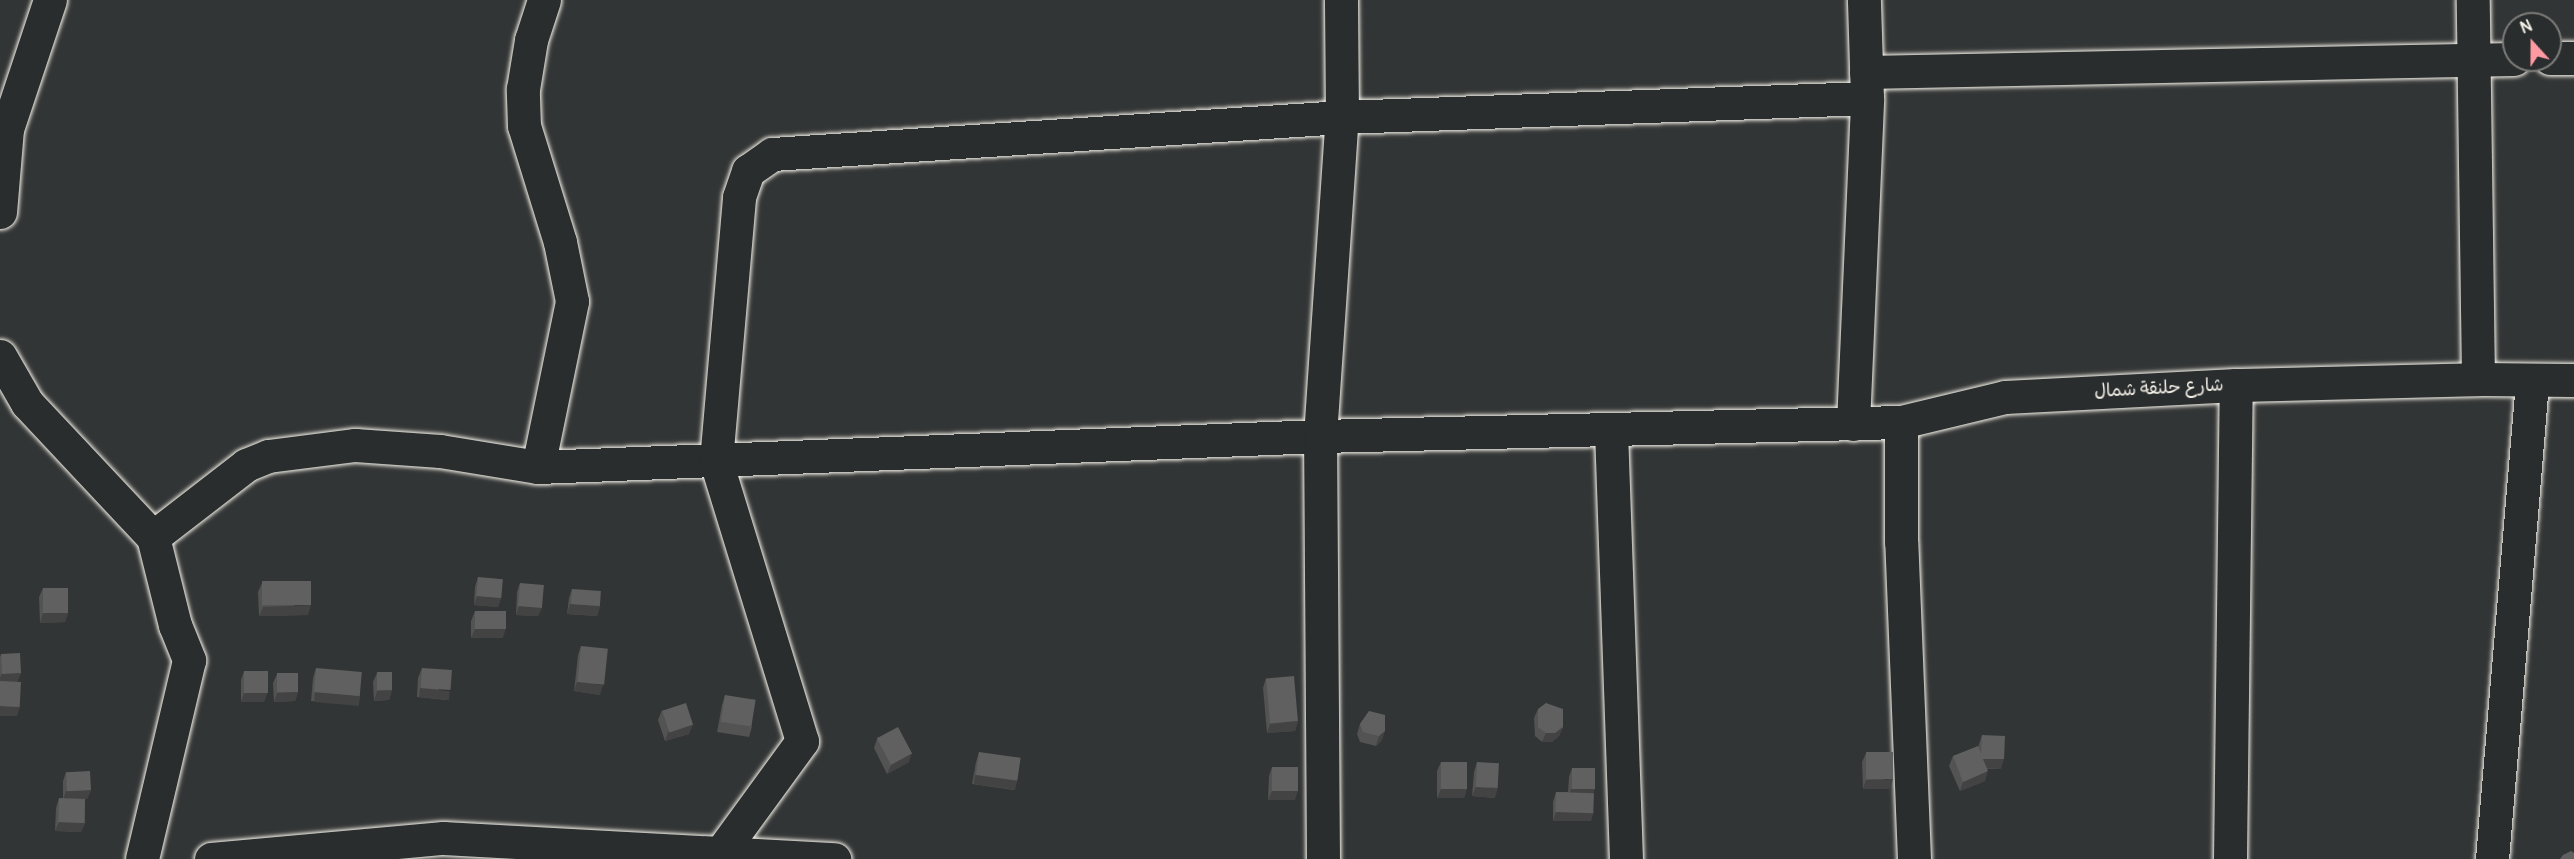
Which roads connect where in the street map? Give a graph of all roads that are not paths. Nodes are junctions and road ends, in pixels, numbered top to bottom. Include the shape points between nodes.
1 (50, 0) edge
2 (544, 0) edge
3 (1341, 0) edge
4 (1864, 0) edge
5 (2473, 0) edge
6 (2502, 59) edge
7 (2473, 60) junction
8 (1866, 85) junction
9 (1342, 117) junction
10 (0, 212) edge
11 (0, 356) edge
12 (2478, 379) junction
13 (2574, 380) edge
14 (2532, 381) junction
15 (2236, 385) junction
16 (1901, 422) junction
17 (1853, 424) junction
18 (1611, 430) junction
19 (1320, 436) junction
20 (716, 461) junction
21 (538, 467) junction
22 (153, 537) junction
23 (716, 857) edge
24 (142, 859) edge
25 (211, 859) edge
26 (834, 859) edge
27 (1323, 859) edge
28 (1626, 859) edge
29 (1914, 859) edge
30 (2230, 859) edge
31 (2492, 859) edge

1 - 10 street via 8,129
2 - 21 street via 531,40 523,89 524,126 560,242 572,301
3 - 9 street
4 - 8 street
5 - 7 street
6 - 7 street
7 - 8 street
7 - 12 street
8 - 9 street
8 - 17 street
9 - 19 street
9 - 20 street via 772,154 748,171 739,197
11 - 22 street via 27,403
12 - 14 street, شارع حلنقة شمال
12 - 15 street, شارع حلنقة شمال
13 - 14 street, شارع حلنقة شمال
14 - 31 street
15 - 16 street, شارع حلنقة شمال via 2005,397
15 - 30 street
16 - 17 street, شارع حلنقة شمال
16 - 29 street via 1901,553
17 - 18 street, شارع حلنقة شمال
18 - 19 street, شارع حلنقة شمال
18 - 28 street
19 - 20 street, شارع حلنقة شمال
19 - 27 street
20 - 21 street, شارع حلنقة شمال
20 - 23 street via 802,741
21 - 22 street, شارع حلنقة شمال via 440,451 355,445 268,456 226,477
22 - 24 street via 175,625 189,660
23 - 25 street via 444,838
23 - 26 street

